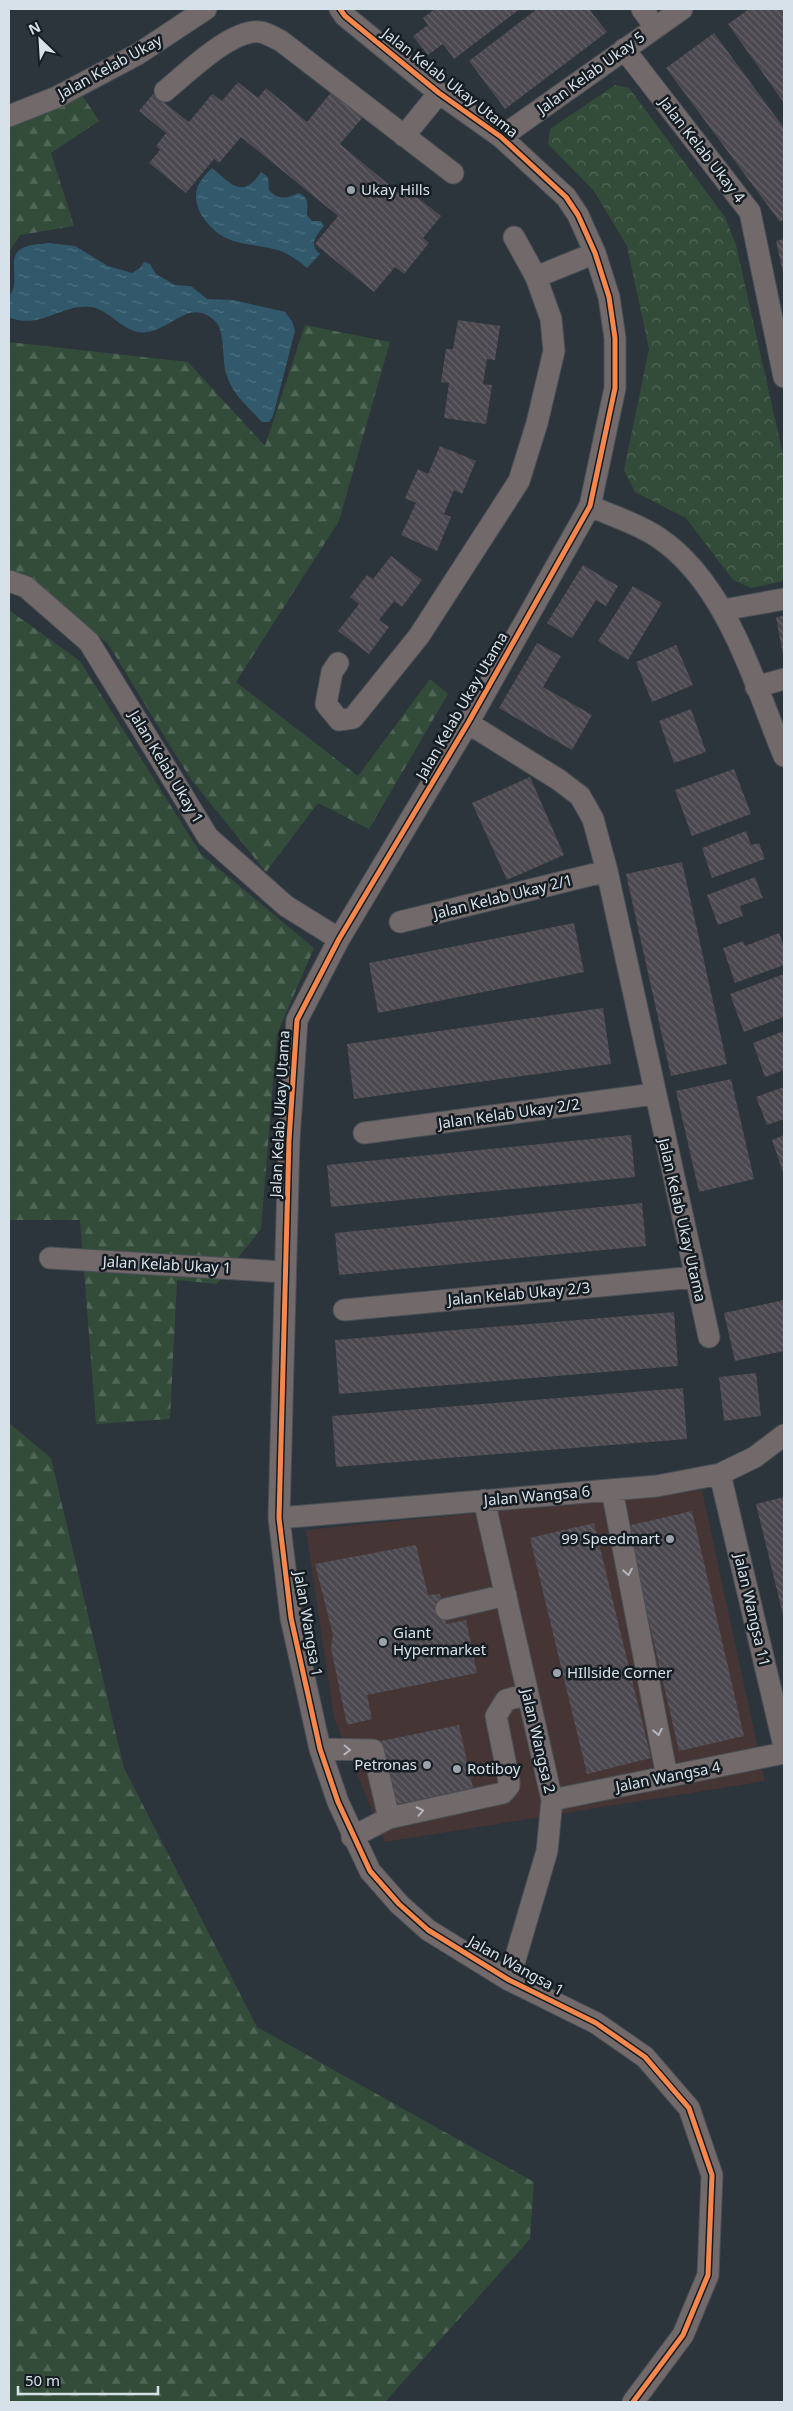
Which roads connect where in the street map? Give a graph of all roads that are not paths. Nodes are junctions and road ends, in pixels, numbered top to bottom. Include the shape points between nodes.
1 (206, 9) edge
2 (340, 9) edge
3 (642, 9) edge
4 (682, 9) edge
5 (655, 27) junction
6 (624, 49) junction
7 (164, 91) dead end
8 (439, 92) junction
9 (9, 116) edge
10 (404, 136) junction
11 (501, 138) junction
12 (453, 173) dead end
13 (514, 237) dead end
14 (595, 253) junction
15 (536, 277) junction
16 (784, 377) edge
17 (590, 506) junction
18 (9, 580) edge
19 (784, 599) edge
20 (723, 610) junction
21 (338, 663) dead end
22 (784, 679) edge
23 (756, 687) junction
24 (468, 723) junction
25 (784, 756) edge
26 (607, 871) junction
27 (400, 922) dead end
28 (339, 939) junction
29 (654, 1094) junction
30 (364, 1133) dead end
31 (50, 1258) dead end
32 (285, 1272) junction
33 (696, 1277) junction
34 (344, 1310) dead end
35 (709, 1337) dead end
36 (784, 1435) edge
37 (720, 1474) junction
38 (612, 1490) junction
39 (484, 1500) junction
40 (279, 1518) junction
41 (506, 1595) junction
42 (446, 1609) dead end
43 (528, 1694) junction
44 (784, 1746) edge
45 (320, 1749) junction
46 (784, 1754) edge
47 (667, 1777) junction
48 (552, 1800) junction
49 (389, 1818) junction
50 (352, 1837) junction
51 (508, 1980) junction
52 (633, 2402) edge

1 - 9 street, Jalan Kelab Ukay via 138,54 57,97
2 - 8 street, Jalan Kelab Ukay Utama
3 - 5 street
4 - 5 street, Jalan Kelab Ukay 5
5 - 6 street, Jalan Kelab Ukay 5
6 - 11 street, Jalan Kelab Ukay 5
6 - 16 street, Jalan Kelab Ukay 4 via 750,212
7 - 10 street via 224,44 241,34 259,32 281,41
8 - 10 street
8 - 11 street, Jalan Kelab Ukay Utama
10 - 12 street
11 - 14 street, Jalan Kelab Ukay Utama via 566,196
13 - 15 street
14 - 15 street
14 - 17 street, Jalan Kelab Ukay Utama via 609,297 615,338 615,388
15 - 21 street via 552,319 554,351 537,423 518,481 419,636 353,718 339,720 326,704 332,672
17 - 20 street via 659,538 696,569
17 - 24 street, Jalan Kelab Ukay Utama
18 - 28 street, Jalan Kelab Ukay 1 via 26,587 89,642 208,837 286,906
19 - 20 street
20 - 23 street
22 - 23 street
23 - 25 street
24 - 26 street, Jalan Kelab Ukay Utama via 580,796 593,819
24 - 28 street, Jalan Kelab Ukay Utama
26 - 27 street, Jalan Kelab Ukay 2/1
26 - 29 street, Jalan Kelab Ukay Utama
28 - 32 street, Jalan Kelab Ukay Utama via 297,1020
29 - 30 street, Jalan Kelab Ukay 2/2
29 - 33 street, Jalan Kelab Ukay Utama
31 - 32 street, Jalan Kelab Ukay 1
32 - 40 street, Jalan Kelab Ukay Utama
33 - 34 street, Jalan Kelab Ukay 2/3
33 - 35 street, Jalan Kelab Ukay Utama
36 - 37 street, Jalan Wangsa 6 via 755,1457
37 - 38 street, Jalan Wangsa 6 via 657,1486
37 - 44 street, Jalan Wangsa 11
38 - 39 street, Jalan Wangsa 6
38 -> 47 street
39 - 40 street, Jalan Wangsa 6
39 - 41 street, Jalan Wangsa 2
40 - 45 street, Jalan Wangsa 1 via 290,1618
41 - 42 street
41 - 43 street, Jalan Wangsa 2
43 - 48 street, Jalan Wangsa 2
49 -> 43 street via 503,1793 509,1781 496,1716 506,1700
45 -> 49 street via 373,1750
45 - 50 street, Jalan Wangsa 1
46 - 47 street, Jalan Wangsa 4
47 - 48 street, Jalan Wangsa 4
48 - 51 street, Jalan Wangsa 2 via 547,1851
49 - 50 street
50 - 51 street, Jalan Wangsa 1 via 370,1871 399,1904 428,1930
51 - 52 street, Jalan Wangsa 1 via 596,2023 645,2057 690,2108 712,2175 708,2275 683,2334

